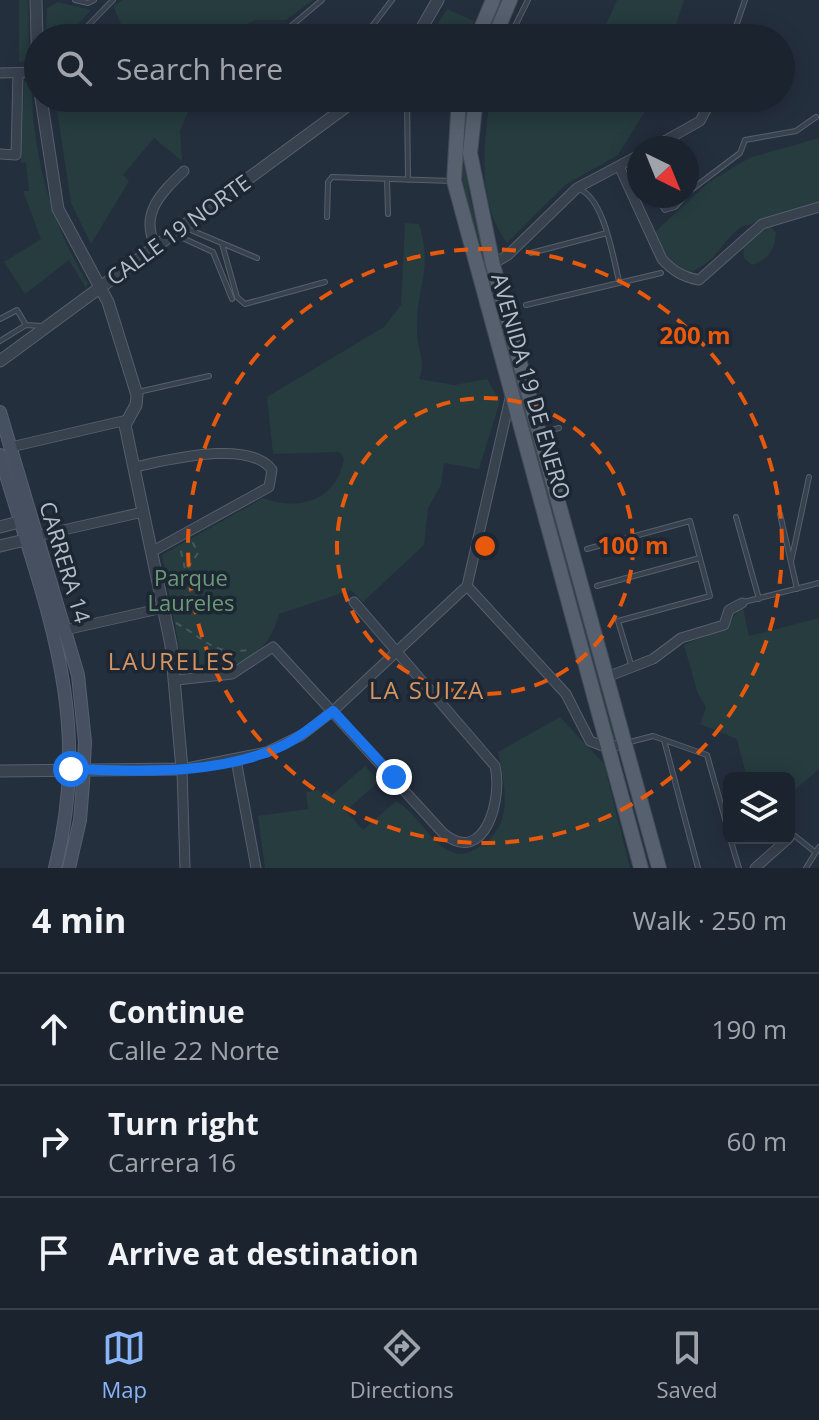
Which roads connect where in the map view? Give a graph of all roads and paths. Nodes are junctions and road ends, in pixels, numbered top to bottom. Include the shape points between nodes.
1 (36, 0) edge
2 (75, 0) edge
3 (94, 0) edge
4 (113, 0) edge
5 (322, 0) edge
6 (392, 0) edge
7 (438, 0) edge
8 (493, 0) edge
9 (510, 0) edge
10 (528, 0) edge
11 (745, 0) edge
12 (37, 24) edge
13 (90, 24) edge
14 (294, 24) edge
15 (374, 24) edge
16 (424, 24) edge
17 (483, 24) edge
18 (500, 24) edge
19 (516, 24) edge
20 (737, 24) edge
21 (0, 73) edge
22 (18, 74) junction
23 (24, 74) edge
24 (43, 112) edge
25 (336, 112) edge
26 (407, 112) edge
27 (458, 112) edge
28 (474, 112) edge
29 (703, 112) edge
30 (816, 117) dead end
31 (675, 136) edge
32 (0, 154) edge
33 (627, 162) edge
34 (619, 166) junction
35 (184, 171) dead end
36 (387, 179) junction
37 (408, 180) junction
38 (454, 181) junction
39 (627, 182) edge
40 (699, 183) edge
41 (577, 188) junction
42 (819, 207) edge
43 (639, 208) edge
44 (388, 214) dead end
45 (327, 217) dead end
46 (176, 229) junction
47 (607, 233) junction
48 (222, 244) junction
49 (155, 245) junction
50 (531, 253) dead end
51 (257, 258) dead end
52 (493, 265) junction
53 (477, 269) junction
54 (661, 273) dead end
55 (619, 281) junction
56 (325, 282) dead end
57 (100, 287) junction
58 (232, 299) dead end
59 (526, 305) dead end
60 (0, 319) edge
61 (26, 325) junction
62 (47, 326) junction
63 (0, 341) edge
64 (0, 361) edge
65 (209, 376) dead end
66 (529, 390) junction
67 (136, 392) junction
68 (511, 394) junction
69 (0, 412) edge
70 (127, 420) junction
71 (559, 428) dead end
72 (541, 432) junction
73 (11, 447) junction
74 (0, 455) edge
75 (134, 467) junction
76 (809, 477) dead end
77 (143, 512) junction
78 (780, 514) dead end
79 (736, 517) dead end
80 (19, 522) junction
81 (0, 527) edge
82 (188, 533) junction
83 (31, 538) junction
84 (178, 538) junction
85 (0, 546) edge
86 (587, 549) dead end
87 (153, 551) junction
88 (700, 558) junction
89 (791, 562) junction
90 (186, 571) junction
91 (157, 577) junction
92 (819, 583) edge
93 (467, 586) junction
94 (597, 586) dead end
95 (797, 589) junction
96 (759, 599) junction
97 (354, 602) dead end
98 (742, 603) joint
99 (163, 609) junction
100 (65, 630) junction
101 (270, 650) junction
102 (398, 652) junction
103 (632, 668) junction
104 (607, 677) junction
105 (176, 680) junction
106 (333, 711) junction
107 (664, 740) junction
108 (625, 743) junction
109 (608, 748) junction
110 (236, 760) junction
111 (77, 769) junction
112 (182, 769) junction
113 (0, 771) edge
114 (723, 811) edge
115 (795, 839) edge
116 (732, 844) edge
117 (782, 844) edge
118 (817, 849) edge
119 (55, 868) edge
120 (69, 868) edge
121 (185, 868) edge
122 (256, 868) edge
123 (641, 868) edge
124 (659, 868) edge
125 (698, 868) edge
126 (739, 868) edge
127 (755, 868) edge
128 (806, 868) edge

1 - 12 street
2 - 3 lane
4 - 13 lane
5 - 14 lane
6 - 15 lane
7 - 16 street
8 - 17 main road
9 - 18 main road
10 - 19 lane
11 - 20 lane
21 - 22 street
22 - 23 street
22 - 32 street via 16,155
24 - 57 street via 58,209
25 - 46 street, CALLE 19 NORTE
26 - 37 lane
27 - 38 main road, AVENIDA 19 DE ENERO
28 - 52 main road, AVENIDA 19 DE ENERO via 470,153
29 - 31 street via 694,126
30 - 40 lane via 796,131 745,140 740,153
33 - 34 street
34 - 39 street
34 - 41 street
35 - 49 street via 154,202 148,231
36 - 37 lane
36 - 44 lane
36 - 45 lane via 329,178
37 - 38 lane
38 - 53 main road, AVENIDA 19 DE ENERO
41 - 47 lane via 593,196
41 - 52 street
42 - 43 street via 762,224 699,280 672,270 662,259
46 - 48 lane
46 - 49 street, CALLE 19 NORTE
46 - 58 lane via 213,252
47 - 50 lane
47 - 55 lane
48 - 51 lane
48 - 56 lane via 237,297 245,304
49 - 57 street, CALLE 19 NORTE
52 - 53 street
52 - 66 main road, AVENIDA 19 DE ENERO
53 - 68 main road, AVENIDA 19 DE ENERO
54 - 55 lane
55 - 59 lane
57 - 62 street, CALLE 19 NORTE
57 - 67 street
60 - 61 lane via 17,310
61 - 62 lane
61 - 63 lane
62 - 64 street, CALLE 19 NORTE
65 - 67 lane
66 - 68 main road
66 - 72 main road, AVENIDA 19 DE ENERO
67 - 70 street
68 - 93 street
68 - 109 main road, AVENIDA 19 DE ENERO
69 - 73 main road, CARRERA 14
70 - 73 street
70 - 75 street
71 - 72 lane
72 - 104 main road, AVENIDA 19 DE ENERO
73 - 83 main road, CARRERA 14
74 - 80 main road, CARRERA 14
75 - 77 street
75 - 82 street via 208,453 262,460 272,470 269,487
76 - 89 lane
77 - 83 street
77 - 87 street
78 - 89 lane
79 - 96 lane
80 - 81 street
80 - 83 main road, CARRERA 14
82 - 84 street
82 - 90 path via 198,553
83 - 85 street
83 - 100 main road, CARRERA 14
83 - 111 main road, CARRERA 14 via 64,672
84 - 87 street
84 - 90 path
86 - 88 lane via 690,521
87 - 91 street
88 - 94 lane
88 - 103 lane via 710,596 618,621
89 - 95 lane
90 - 91 path
90 - 99 path via 191,595
91 - 99 street
92 - 95 lane
93 - 102 street
93 - 109 street via 566,694 590,741
95 - 96 lane
96 - 98 lane
97 - 102 street
98 - 103 street via 729,610 724,625 681,638
99 - 100 street
99 - 101 path via 215,649
99 - 105 street
100 - 111 main road, CARRERA 14 via 78,675 85,742
101 - 105 street via 232,674
101 - 106 street
102 - 106 street
102 - 106 street via 495,766 499,790 489,824 476,837 462,843 443,833
103 - 104 street
104 - 108 main road, AVENIDA 19 DE ENERO
105 - 112 street
106 - 110 street via 285,745
107 - 108 lane via 653,736
107 - 114 lane via 707,755
107 - 125 lane
108 - 109 street
108 - 124 main road, AVENIDA 19 DE ENERO
109 - 123 main road, AVENIDA 19 DE ENERO
110 - 112 street
110 - 122 street
111 - 112 street
111 - 113 street
111 - 119 main road, CARRERA 14
111 - 120 main road, CARRERA 14 via 80,820
112 - 121 street
115 - 118 lane
116 - 126 lane
117 - 127 street
118 - 128 lane

